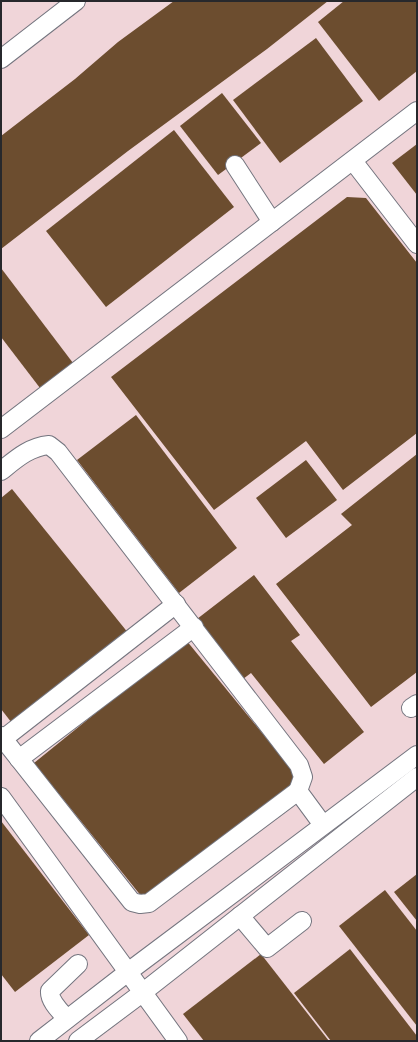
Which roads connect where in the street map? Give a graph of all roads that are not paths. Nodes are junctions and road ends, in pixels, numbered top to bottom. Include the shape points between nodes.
1 (76, 1) edge
2 (1, 59) edge
3 (417, 111) edge
4 (354, 161) junction
5 (234, 165) dead end
6 (272, 222) junction
7 (417, 244) edge
8 (1, 429) edge
9 (1, 471) edge
10 (176, 604) junction
11 (194, 627) junction
12 (2, 737) edge
13 (417, 755) edge
14 (19, 759) junction
15 (417, 777) edge
16 (298, 791) junction
17 (377, 796) junction
18 (1, 797) edge
19 (323, 825) junction
20 (240, 916) junction
21 (302, 921) dead end
22 (78, 964) dead end
23 (128, 972) junction
24 (142, 993) junction
25 (67, 1019) junction
26 (39, 1041) edge
27 (78, 1041) edge
28 (178, 1041) edge

1 - 2 lane
3 - 4 lane
4 - 6 lane
4 - 7 lane
5 - 6 lane
6 - 8 lane
9 - 10 lane via 27,451 49,445 58,452
10 - 11 lane
10 - 12 lane
11 - 14 lane
11 - 16 lane via 299,765 303,777
12 - 14 lane
13 - 17 lane
14 - 16 lane via 132,902 140,904 149,903
15 - 17 lane
16 - 19 lane
17 - 19 lane
17 - 20 lane
18 - 23 lane
19 - 23 lane
20 - 21 lane via 267,948
20 - 24 lane
22 - 25 lane via 50,991 56,1006
23 - 24 lane
23 - 25 lane
24 - 27 lane
24 - 28 lane
25 - 26 lane

